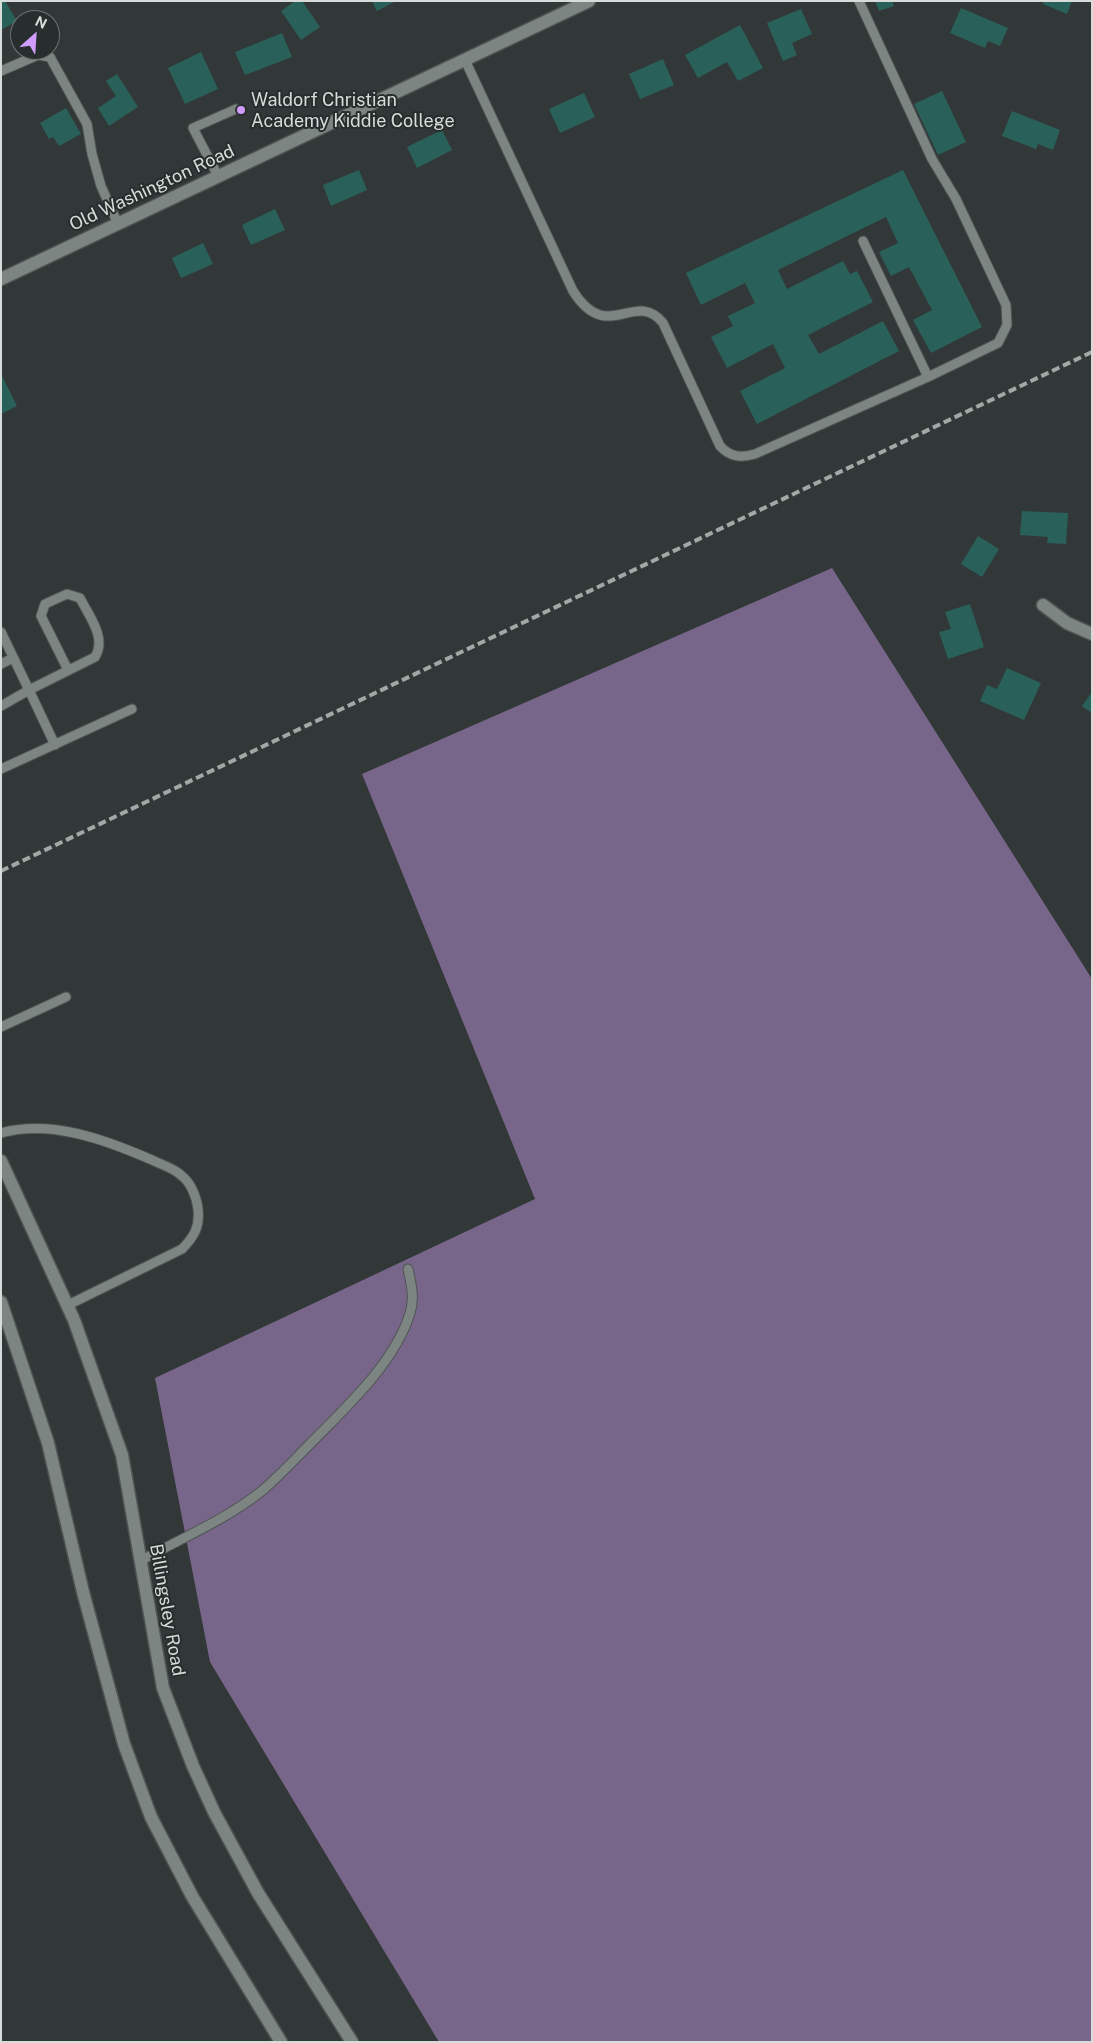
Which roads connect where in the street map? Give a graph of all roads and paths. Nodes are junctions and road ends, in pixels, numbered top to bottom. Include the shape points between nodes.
1 (589, 1) edge
2 (859, 1) edge
3 (465, 60) junction
4 (1, 71) edge
5 (236, 108) dead end
6 (218, 176) junction
7 (118, 224) junction
8 (863, 241) dead end
9 (1, 279) edge
10 (928, 377) junction
11 (1043, 605) dead end
12 (1, 632) edge
13 (1092, 634) edge
14 (13, 658) junction
15 (1, 664) edge
16 (68, 670) junction
17 (29, 690) junction
18 (1, 706) edge
19 (132, 709) dead end
20 (55, 745) junction
21 (1, 769) edge
22 (66, 997) dead end
23 (1, 1027) edge
24 (1, 1133) edge
25 (1, 1161) edge
26 (408, 1268) dead end
27 (1, 1302) edge
28 (68, 1305) junction
29 (142, 1560) junction
30 (281, 2042) edge
31 (352, 2042) edge

1 - 3 main road, Old Washington Road
2 - 10 lane via 932,159 956,199 1006,305 1007,325 998,343
3 - 6 main road, Old Washington Road
3 - 10 lane via 583,306 603,316 649,310 657,315 726,453 744,457 755,454
4 - 7 lane via 38,55 50,57 88,124 101,186
5 - 6 lane via 193,128
6 - 7 main road, Old Washington Road
7 - 9 main road, Old Washington Road
8 - 10 lane
11 - 13 main road via 1067,623
12 - 14 lane
14 - 15 lane
14 - 17 lane
16 - 16 lane via 42,616 46,604 67,594 80,598 101,641 95,657
16 - 17 lane
17 - 18 lane
17 - 20 lane
19 - 20 lane
20 - 21 lane
22 - 23 lane
24 - 28 lane via 18,1128 78,1134 131,1151 176,1171 192,1189 199,1222 193,1238 182,1249
25 - 28 main road, Billingsley Road
26 - 29 lane via 413,1292 411,1312 401,1336 385,1361 339,1414 263,1490 218,1520
27 - 30 main road via 48,1444 124,1744 151,1817 192,1896
28 - 29 main road, Billingsley Road via 122,1455
29 - 31 main road, Billingsley Road via 163,1688 193,1766 258,1892

